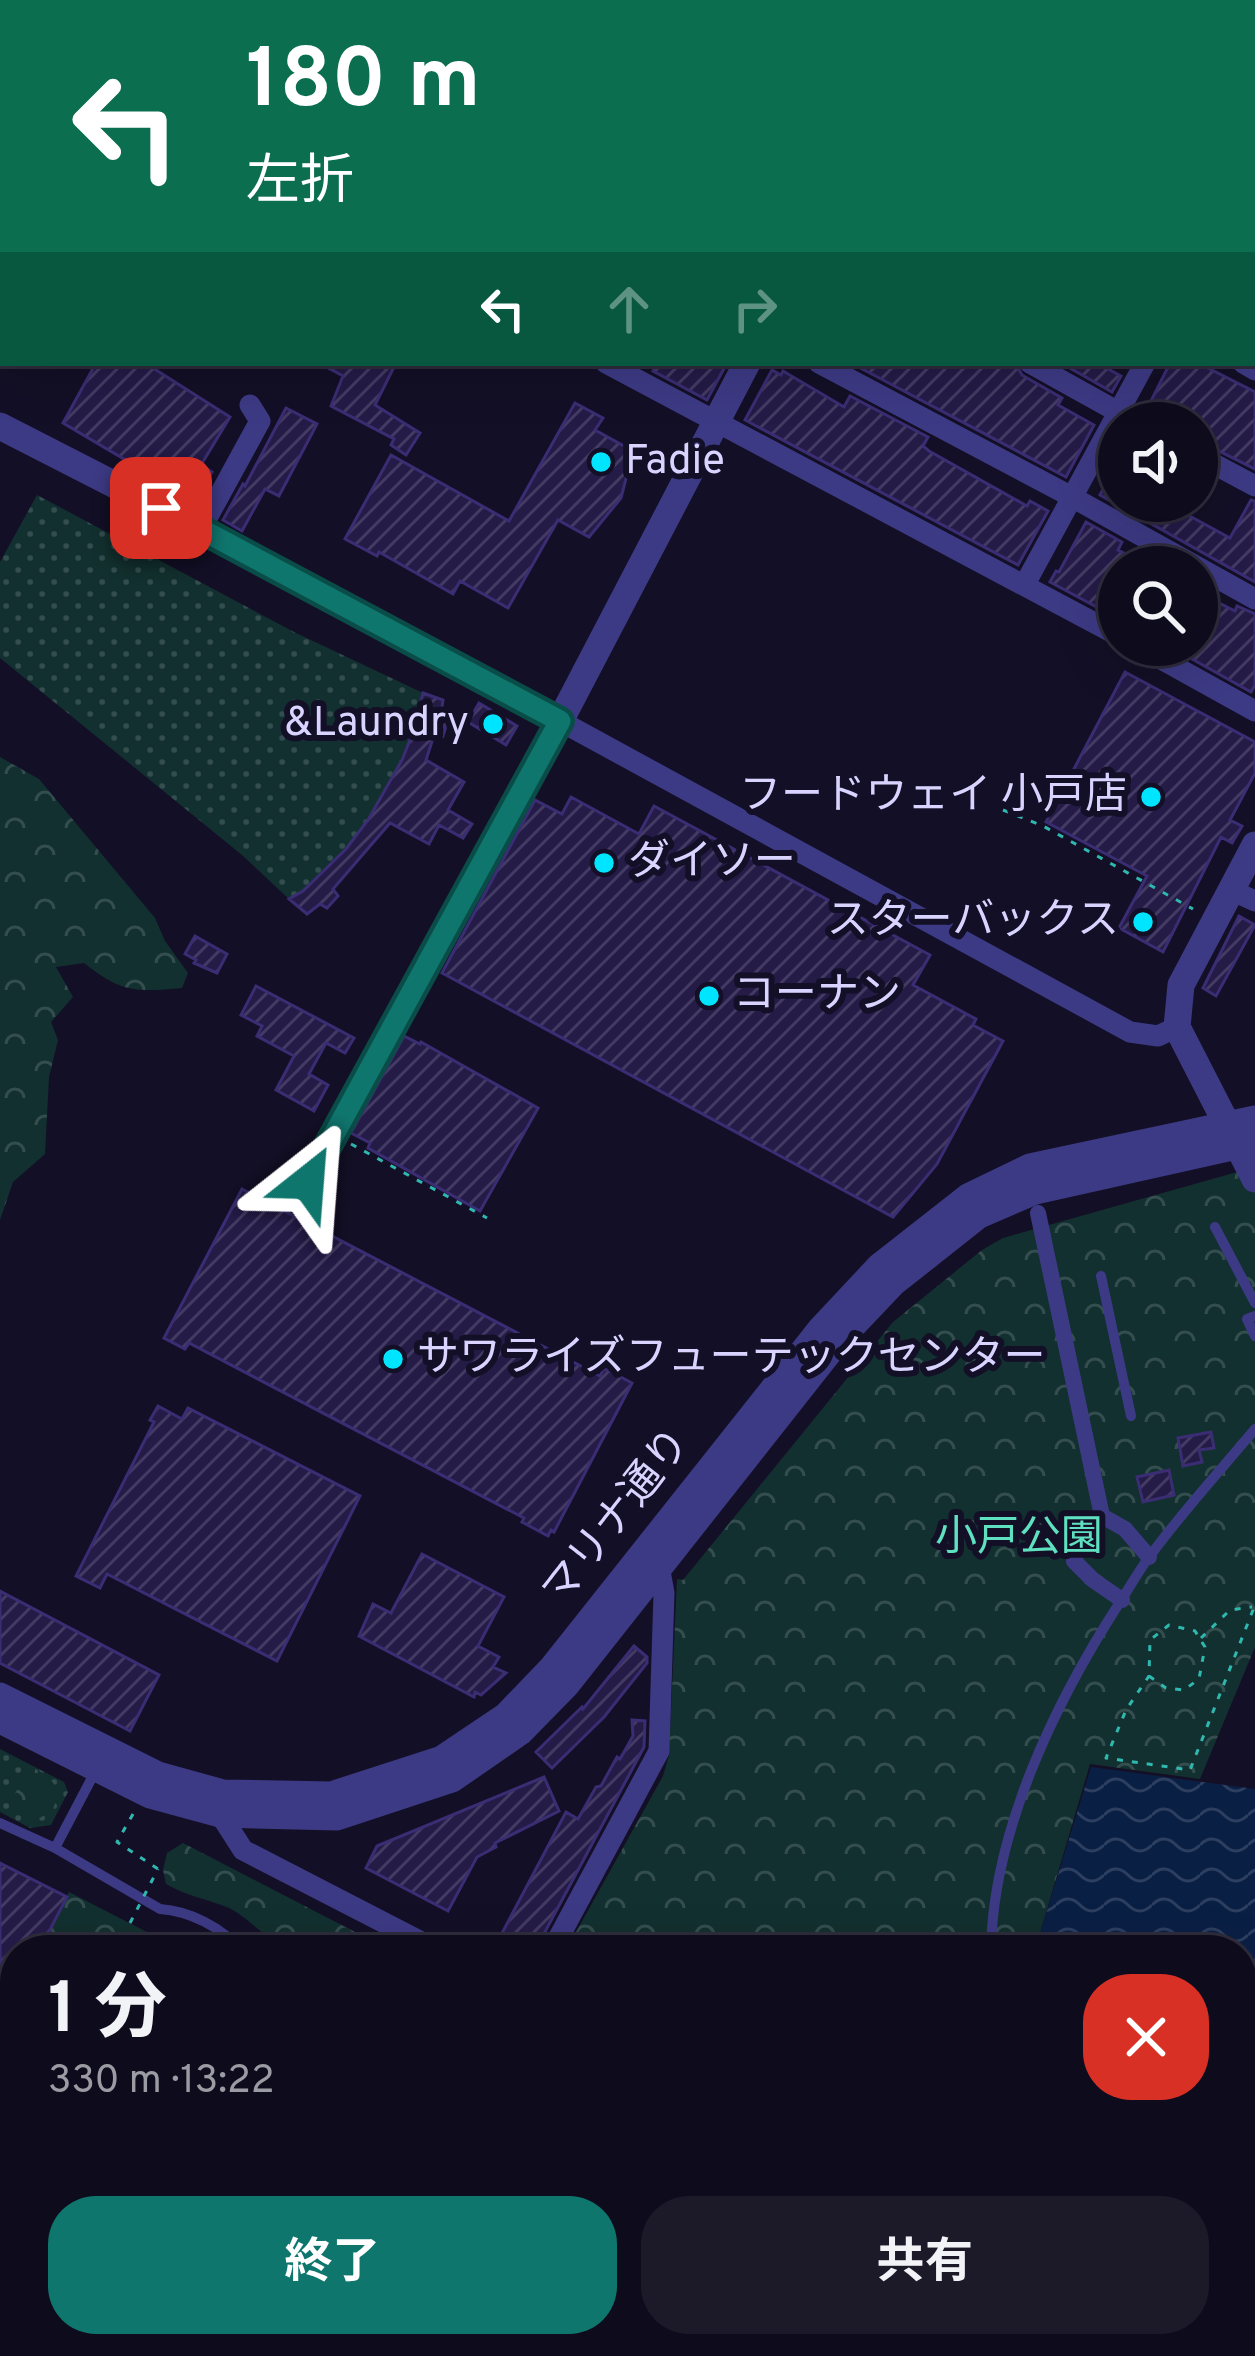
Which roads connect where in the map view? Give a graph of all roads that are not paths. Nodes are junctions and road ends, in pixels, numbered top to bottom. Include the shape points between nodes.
1 (610, 366) edge
2 (745, 366) edge
3 (825, 366) edge
4 (1035, 366) edge
5 (1144, 366) edge
6 (1099, 402) edge
7 (1133, 402) edge
8 (250, 405) dead end
9 (714, 423) junction
10 (0, 426) edge
11 (1098, 460) edge
12 (1218, 466) edge
13 (1255, 486) edge
14 (1072, 497) junction
15 (202, 529) junction
16 (1025, 584) junction
17 (1255, 599) edge
18 (1098, 624) edge
19 (1174, 666) edge
20 (1255, 711) edge
21 (560, 721) junction
22 (1255, 845) edge
23 (1243, 896) edge
24 (1177, 1027) junction
25 (1255, 1119) edge
26 (1239, 1138) edge
27 (1255, 1179) edge
28 (308, 1182) dead end
29 (1038, 1214) dead end
30 (1215, 1228) dead end
31 (1101, 1276) dead end
32 (1255, 1303) edge
33 (1251, 1317) edge
34 (1255, 1336) edge
35 (1131, 1415) dead end
36 (1255, 1429) edge
37 (1102, 1516) junction
38 (1149, 1557) junction
39 (659, 1566) junction
40 (1122, 1600) junction
41 (0, 1696) edge
42 (0, 1720) edge
43 (96, 1769) junction
44 (220, 1814) junction
45 (0, 1822) edge
46 (55, 1848) junction
47 (227, 1935) edge
48 (407, 1935) edge
49 (560, 1935) edge
50 (991, 1935) edge

1 - 9 street
2 - 9 street
3 - 14 street
4 - 6 street
5 - 7 street
8 - 15 street via 260,421
9 - 16 street
9 - 21 street
10 - 15 street
11 - 14 street
12 - 13 street
14 - 16 street
14 - 17 street
15 - 21 street
16 - 18 street
19 - 20 street
21 - 24 street via 1130,1032 1159,1036
21 - 28 street
22 - 23 street
23 - 24 street via 1181,985
24 - 26 street
25 - 26 street, マリナ通り
26 - 27 street
26 - 39 street, マリナ通り via 1035,1191 979,1215 893,1283 837,1342
26 - 41 street, マリナ通り via 1030,1167 968,1197 880,1266 821,1329 553,1667 506,1716 442,1759 331,1795 223,1793 158,1775
29 - 37 street
30 - 32 lane
31 - 35 lane
33 - 34 lane
36 - 38 lane
37 - 38 street
37 - 40 street via 1084,1531 1074,1561
38 - 40 lane
39 - 44 street, マリナ通り via 567,1684 520,1732 452,1779 338,1817
39 - 49 street via 658,1751
40 - 50 lane via 1052,1724 1019,1808
42 - 43 street, マリナ通り
43 - 44 street, マリナ通り via 150,1796
43 - 46 lane
44 - 48 street via 243,1850
45 - 46 lane
46 - 47 lane via 160,1909

